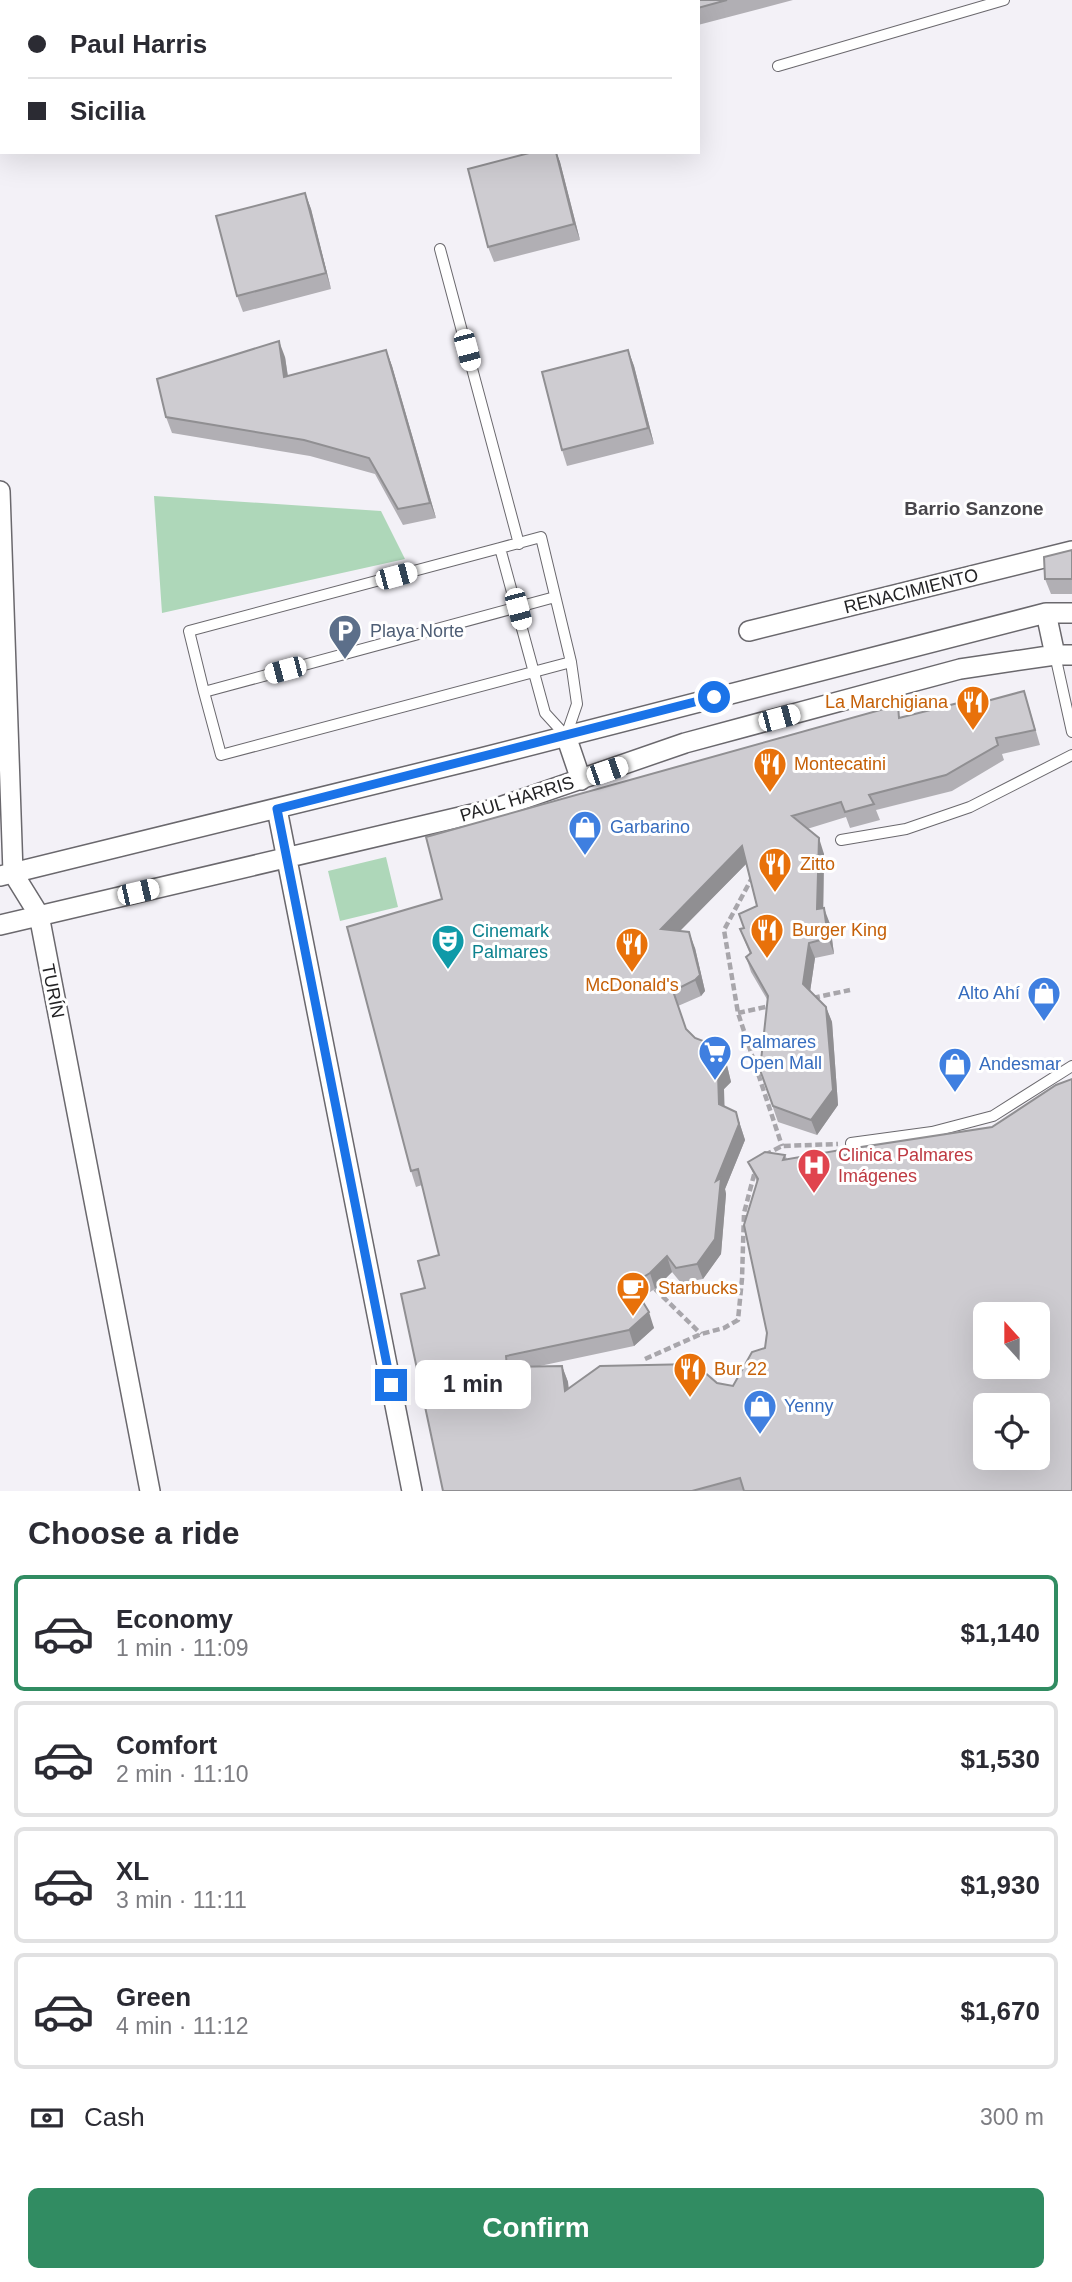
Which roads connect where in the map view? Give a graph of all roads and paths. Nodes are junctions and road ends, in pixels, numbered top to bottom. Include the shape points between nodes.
1 (1004, 0) edge
2 (778, 66) dead end
3 (440, 249) dead end
4 (0, 491) edge
5 (519, 544) junction
6 (500, 548) junction
7 (1072, 551) edge
8 (555, 597) junction
9 (518, 609) junction
10 (1046, 613) junction
11 (1072, 613) edge
12 (750, 631) dead end
13 (1063, 655) edge
14 (571, 662) junction
15 (534, 672) junction
16 (204, 692) junction
17 (1072, 733) edge
18 (566, 736) junction
19 (1072, 755) edge
20 (581, 780) junction
21 (277, 809) junction
22 (841, 840) dead end
23 (287, 857) junction
24 (6, 874) edge
25 (754, 874) edge
26 (39, 915) junction
27 (0, 925) edge
28 (850, 990) dead end
29 (800, 1000) edge
30 (775, 1005) edge
31 (738, 1013) junction
32 (1072, 1066) edge
33 (851, 1143) junction
34 (782, 1146) junction
35 (762, 1160) edge
36 (853, 1164) edge
37 (756, 1168) edge
38 (656, 1289) edge
39 (701, 1334) junction
40 (645, 1359) dead end
41 (150, 1491) edge
42 (412, 1491) edge

1 - 2 lane
3 - 5 lane
4 - 24 street, TURÍN
5 - 6 lane
5 - 8 lane via 541,537
6 - 9 lane
6 - 16 lane via 189,631
7 - 12 street, RENACIMIENTO
8 - 9 lane
8 - 14 lane
9 - 15 lane
9 - 16 lane
10 - 11 street
10 - 13 street
10 - 18 street
13 - 17 lane
13 - 20 street, PAUL HARRIS via 960,669 685,743
14 - 15 lane
14 - 18 lane via 577,704
15 - 16 lane via 221,755
15 - 18 lane via 545,713
18 - 20 street
18 - 21 street
19 - 22 lane via 970,807 906,829
20 - 23 street, PAUL HARRIS via 494,810
21 - 23 street
21 - 24 street
23 - 26 street, PAUL HARRIS
23 - 42 street
24 - 26 street, TURÍN
25 - 31 path via 724,930
26 - 27 street, PAUL HARRIS
26 - 41 street, TURÍN
28 - 29 path
30 - 31 path
31 - 34 path
32 - 33 lane via 993,1116 932,1132
33 - 34 path
33 - 36 lane
34 - 35 path via 767,1152
37 - 39 path via 744,1213 738,1320
38 - 39 path
39 - 40 path

